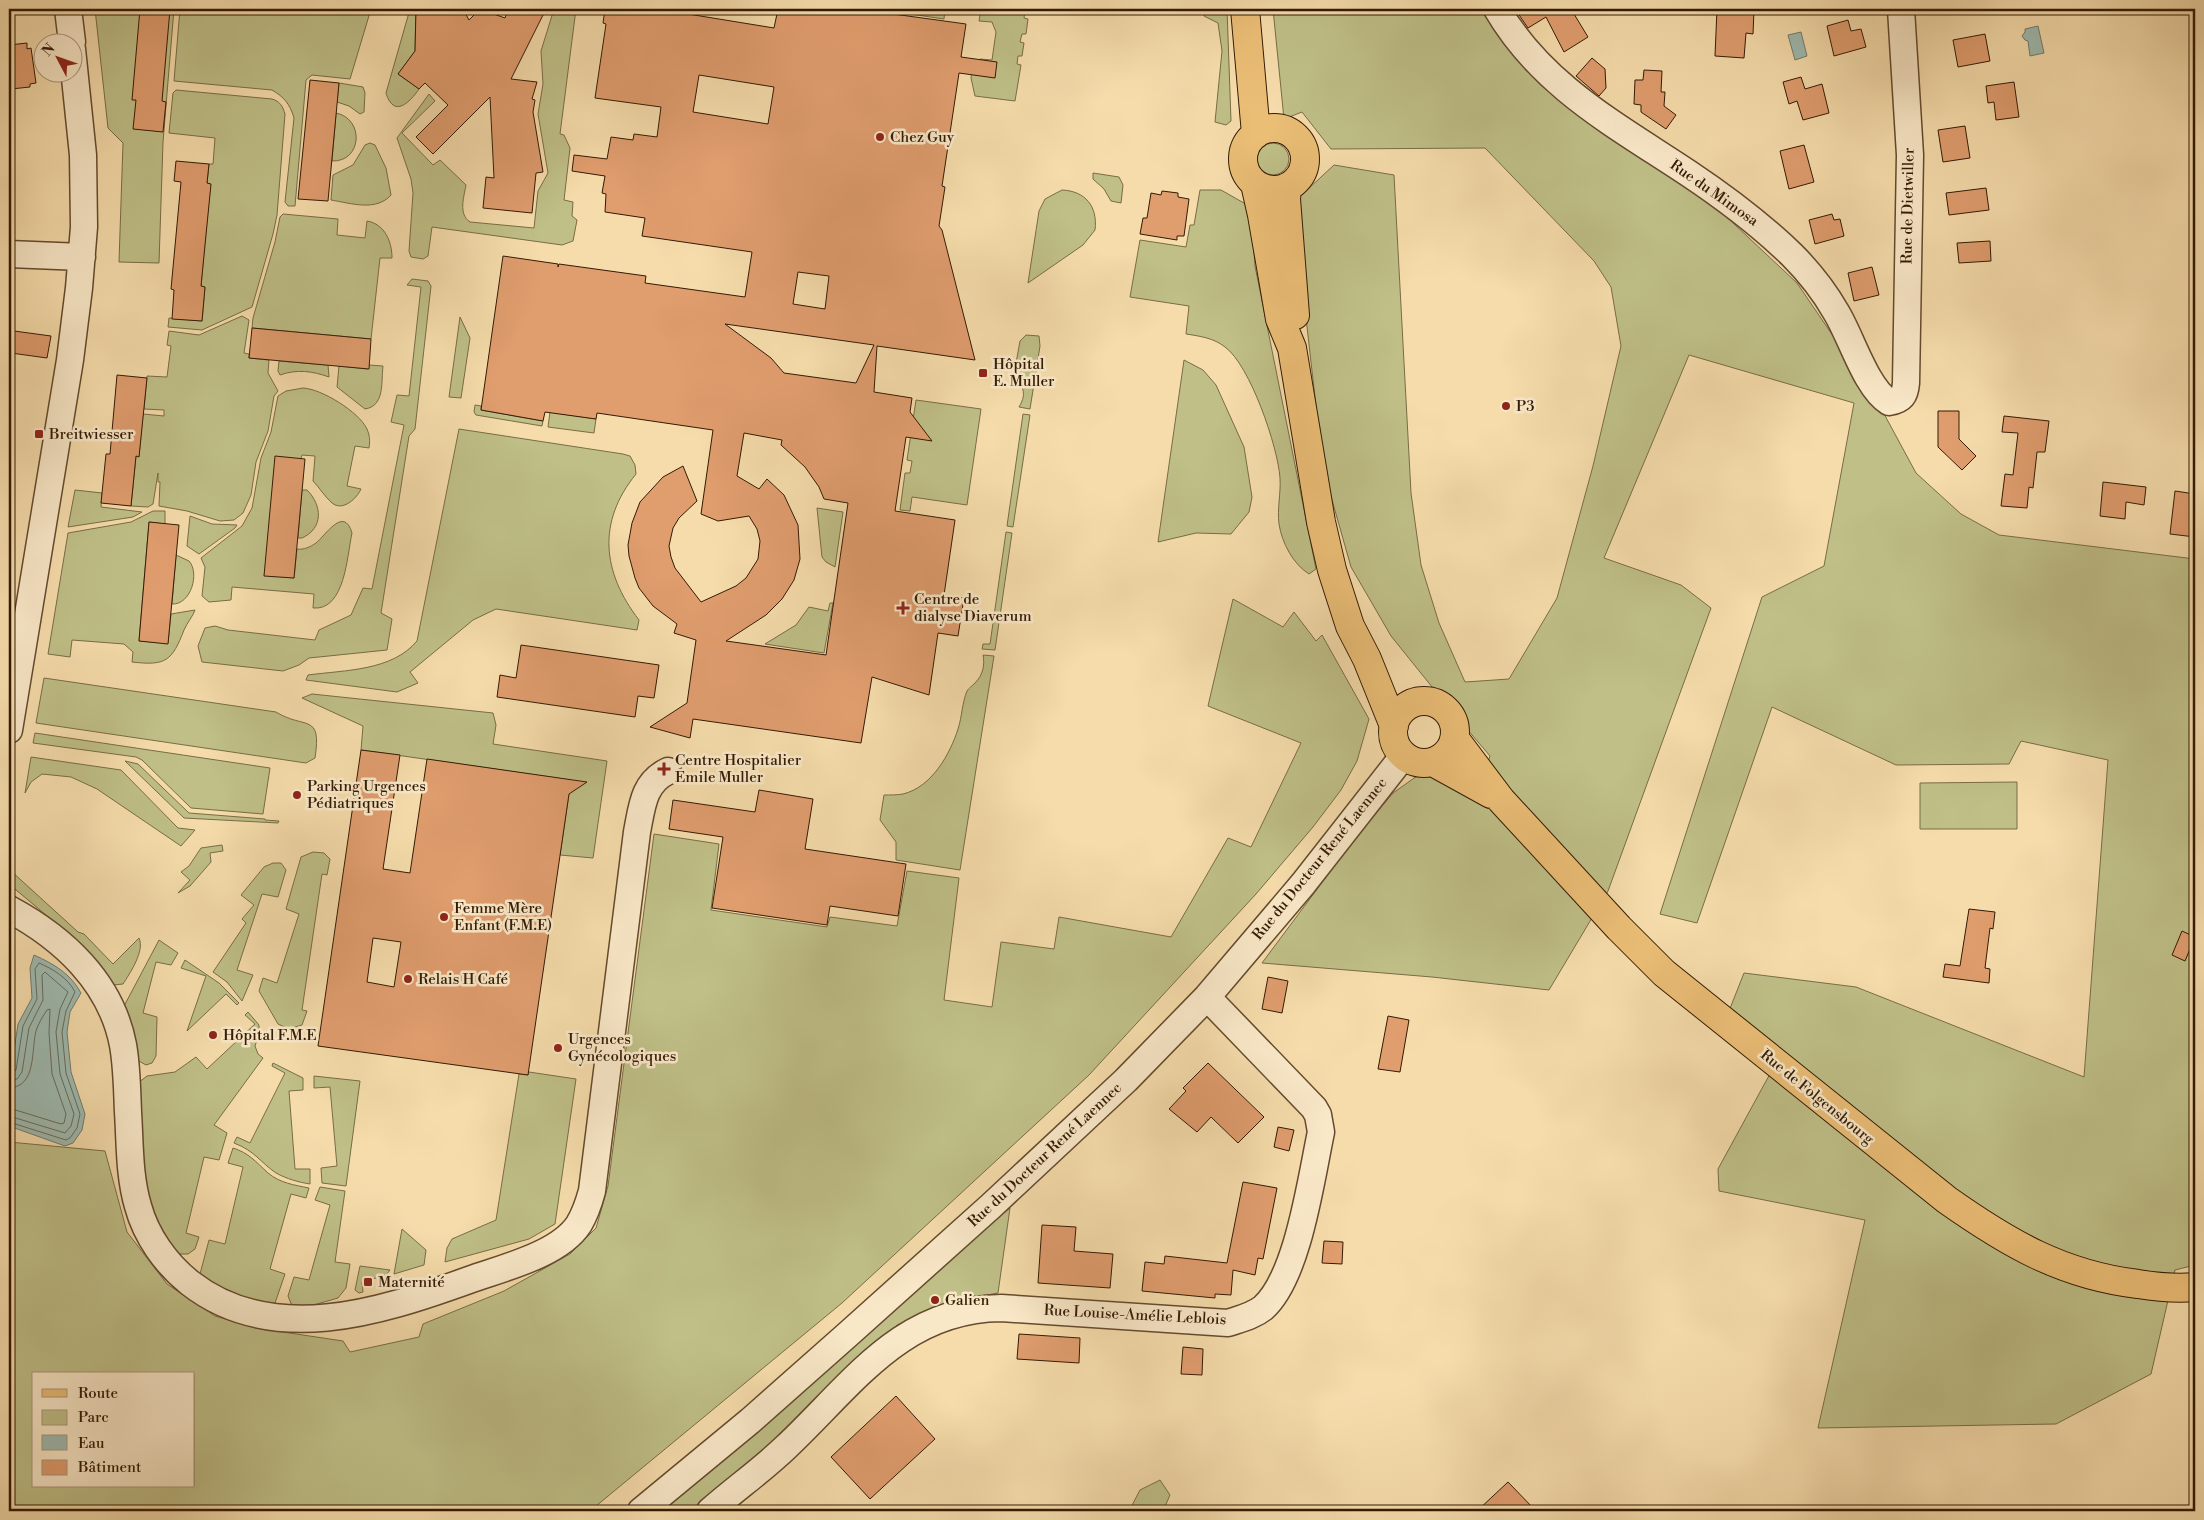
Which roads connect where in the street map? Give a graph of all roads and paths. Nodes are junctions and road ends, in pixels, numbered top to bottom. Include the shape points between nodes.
1 (68, 9) edge
2 (1244, 9) edge
3 (1259, 9) edge
4 (1497, 9) edge
5 (1901, 9) edge
6 (71, 32) edge
7 (75, 82) edge
8 (1267, 131) junction
9 (1255, 184) junction
10 (1287, 187) junction
11 (9, 254) edge
12 (82, 257) junction
13 (1292, 348) junction
14 (1899, 400) joint
15 (1367, 659) junction
16 (1416, 702) junction
17 (1394, 726) junction
18 (9, 730) edge
19 (1455, 738) junction
20 (1404, 755) junction
21 (1433, 762) junction
22 (668, 771) dead end
23 (1501, 800) junction
24 (9, 909) edge
25 (1207, 997) junction
26 (2195, 1287) edge
27 (641, 1511) edge
28 (710, 1511) edge

1 - 6 street
2 - 8 main road
3 - 8 main road
4 - 14 street, Rue du Mimosa via 1522,45 1579,101 1689,173 1762,227 1786,250 1837,312 1877,392 1889,402
5 - 14 street, Rue de Dietwiller via 1910,155 1906,383 1905,394
7 - 12 street via 83,155
8 - 9 main road via 1249,140 1243,158 1248,177
8 - 10 main road via 1293,135 1299,141 1305,158 1300,175
9 - 10 main road via 1270,190
9 - 13 main road via 1280,319
10 - 13 main road via 1296,319
11 - 12 street
12 - 18 street via 70,360
13 - 15 main road via 1332,570 1350,626
15 - 16 main road
15 - 17 main road
16 - 17 main road via 1398,715
16 - 19 main road via 1429,701 1441,705 1450,714
17 - 20 main road via 1397,747
19 - 21 main road
19 - 23 main road, Rue de Folgensbourg
20 - 21 main road via 1413,761
20 - 25 street, Rue du Docteur René Laennec via 1303,884
21 - 23 main road, Rue de Folgensbourg
22 - 24 street via 650,784 639,823 592,1191 578,1225 558,1245 523,1260 418,1299 357,1314 300,1319 246,1312 208,1296 170,1264 157,1248 138,1206 130,1156 124,1053 117,1023 94,977 66,946
23 - 26 main road, Rue de Folgensbourg via 1664,973 1890,1156 1985,1226 2040,1258 2098,1278 2156,1286
25 - 27 street, Rue du Docteur René Laennec via 1126,1080 991,1206 750,1421
25 - 28 street, Rue Louise-Amélie Leblois via 1318,1115 1321,1132 1292,1261 1274,1296 1251,1315 1228,1322 1000,1308 983,1308 935,1320 896,1341 847,1384 786,1447

